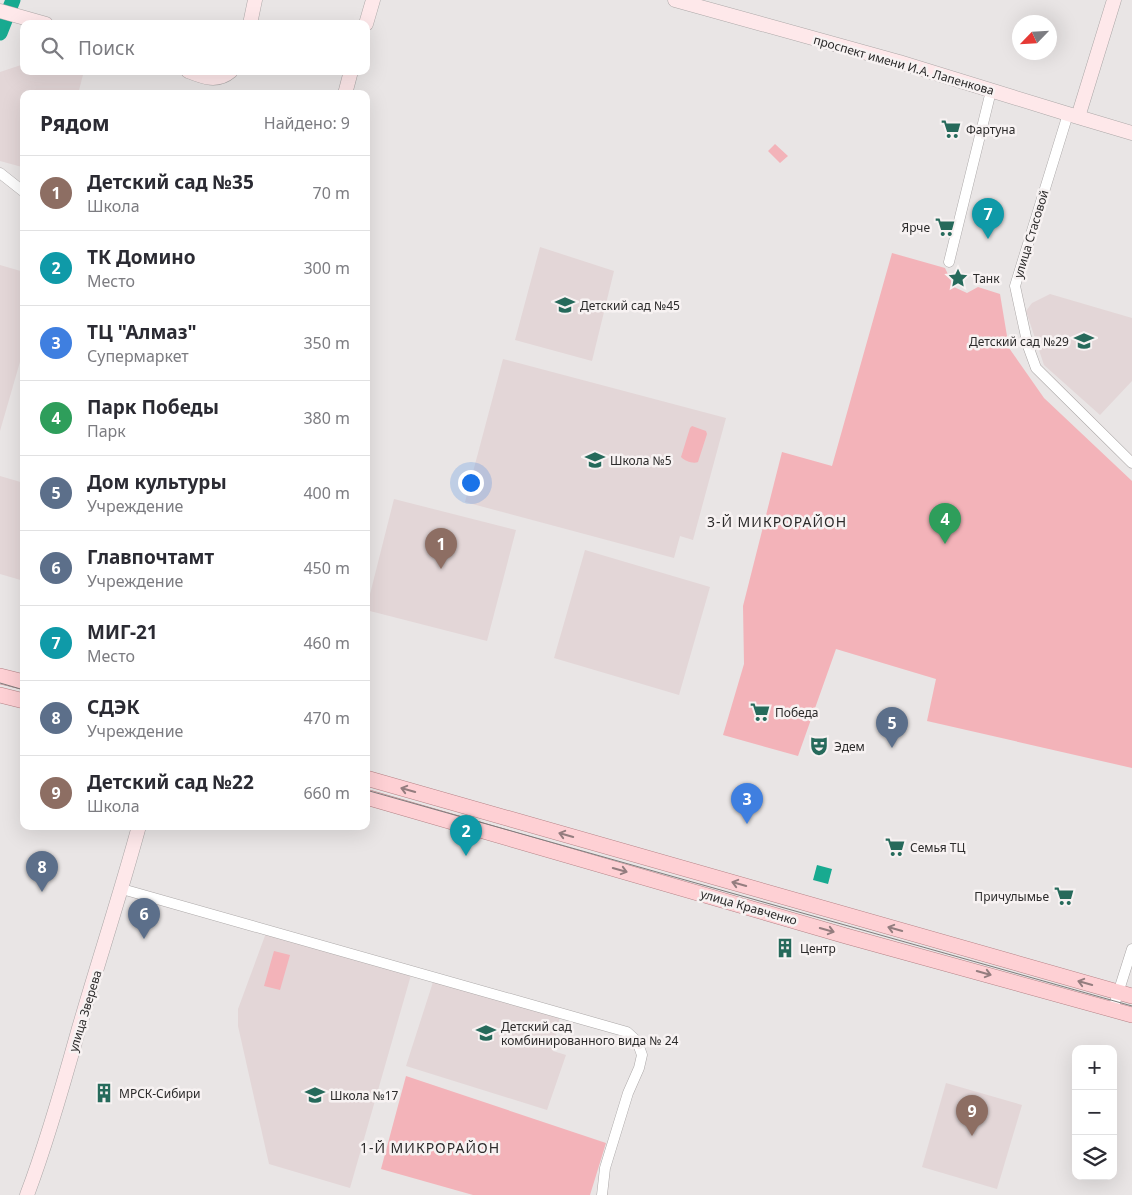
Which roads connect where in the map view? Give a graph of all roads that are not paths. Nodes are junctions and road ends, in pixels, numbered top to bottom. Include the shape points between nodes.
1 (255, 0) edge
2 (373, 0) edge
3 (675, 0) edge
4 (1114, 0) edge
5 (0, 11) edge
6 (33, 20) edge
7 (251, 20) edge
8 (367, 20) edge
9 (197, 75) edge
10 (225, 75) edge
11 (350, 75) edge
12 (346, 90) edge
13 (992, 91) junction
14 (1073, 116) junction
15 (1132, 133) edge
16 (0, 173) edge
17 (20, 189) edge
18 (949, 262) dead end
19 (1132, 463) edge
20 (0, 676) edge
21 (20, 681) edge
22 (0, 695) edge
23 (20, 700) edge
24 (371, 780) edge
25 (431, 797) junction
26 (370, 798) edge
27 (489, 813) junction
28 (426, 814) junction
29 (545, 829) junction
30 (138, 830) edge
31 (484, 831) junction
32 (600, 845) junction
33 (540, 847) junction
34 (595, 863) junction
35 (122, 889) junction
36 (928, 938) junction
37 (1132, 948) edge
38 (924, 956) junction
39 (1126, 994) edge
40 (1113, 1010) junction
41 (1132, 1015) edge
42 (27, 1195) edge
43 (602, 1195) edge

1 - 7 main road
2 - 8 main road
3 - 13 main road, проспект имени И.А. Лапенкова
4 - 14 main road
5 - 6 main road
9 - 10 main road via 215,78
11 - 12 main road
13 - 14 main road, проспект имени И.А. Лапенкова
13 - 18 street
14 - 15 main road, проспект имени И.А. Лапенкова
14 - 19 street, улица Стасовой via 1015,286 1036,368
16 - 17 street
20 - 21 main road
22 - 23 main road
25 -> 24 main road, улица Кравченко
25 - 27 main road, улица Кравченко
25 - 28 street
26 - 28 main road, улица Кравченко
27 - 29 main road, улица Кравченко
27 - 31 street
28 - 31 main road, улица Кравченко
32 -> 29 main road, улица Кравченко
29 - 33 street
30 - 35 main road, улица Зверева
31 - 33 main road, улица Кравченко
32 - 34 street
36 -> 32 main road, улица Кравченко
33 - 34 main road, улица Кравченко
34 -> 38 main road, улица Кравченко
35 - 42 main road, улица Зверева via 55,1114
35 - 43 street via 627,1032 637,1041 642,1055 605,1168
36 - 38 street
39 -> 36 main road, улица Кравченко
37 - 39 street
38 -> 40 main road, улица Кравченко
39 - 40 street
40 - 41 main road, улица Кравченко

